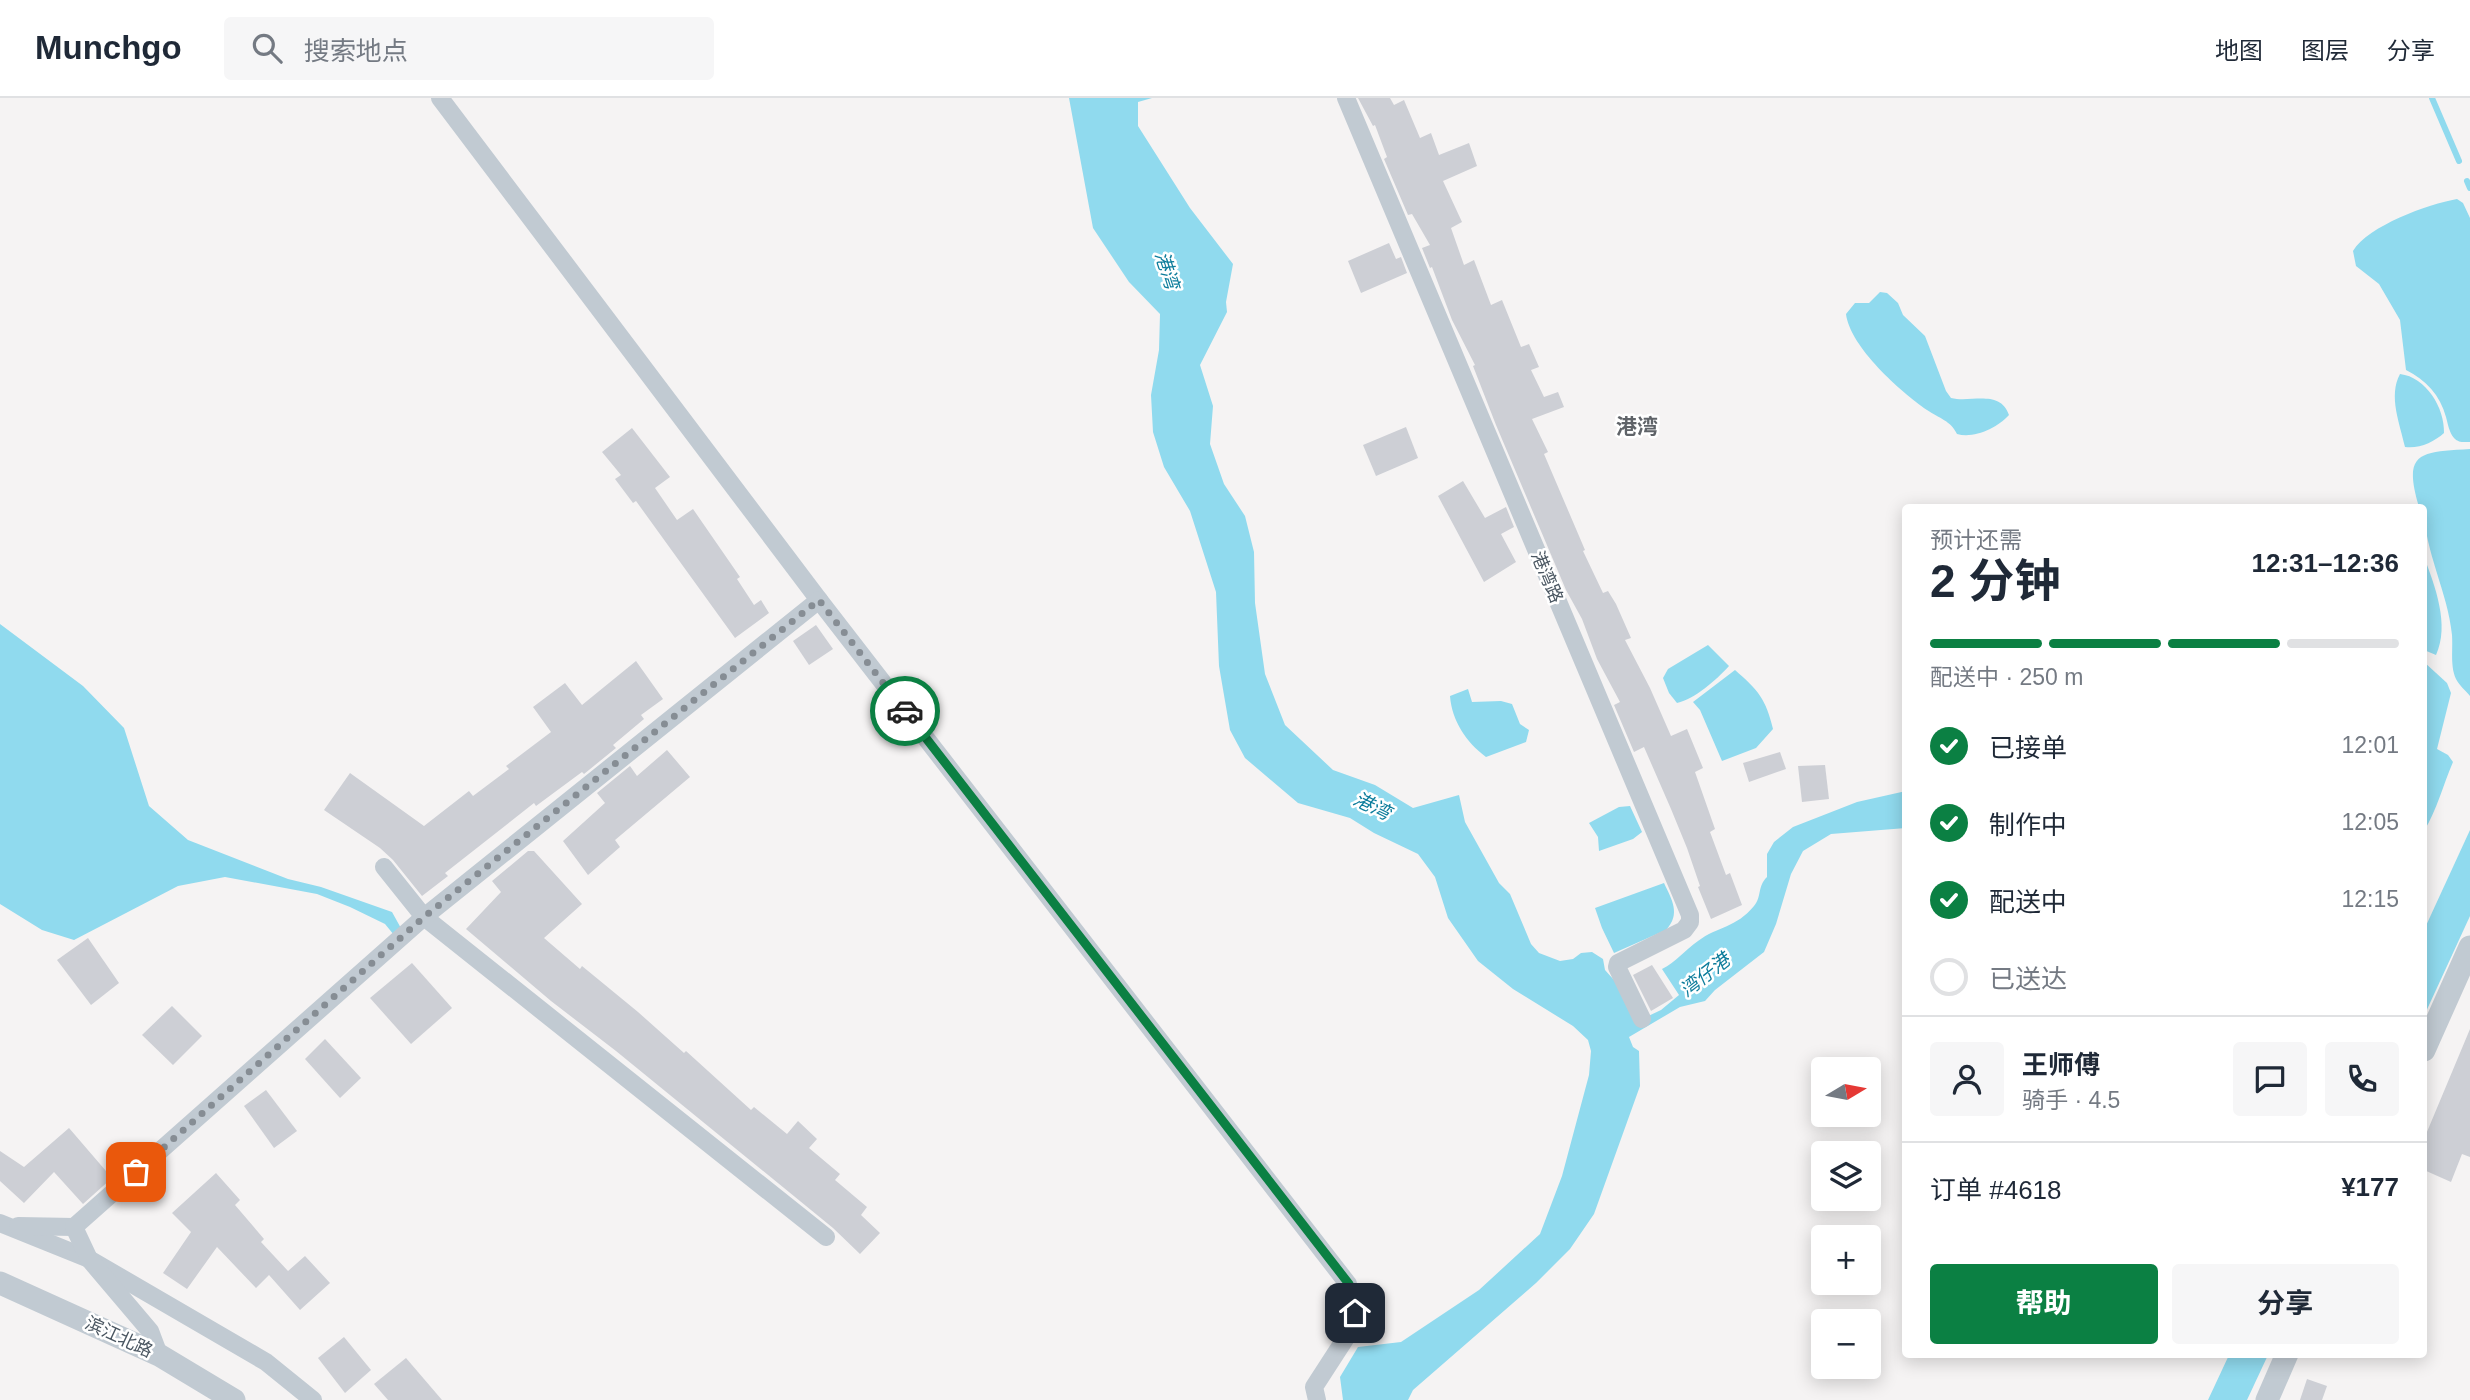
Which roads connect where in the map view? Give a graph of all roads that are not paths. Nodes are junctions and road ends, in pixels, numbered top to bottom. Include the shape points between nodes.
1 (440, 98) edge
2 (1346, 98) edge
3 (819, 600) junction
4 (384, 867) dead end
5 (424, 917) junction
6 (2470, 947) edge
7 (1642, 1019) dead end
8 (2427, 1043) edge
9 (2, 1225) edge
10 (74, 1227) junction
11 (826, 1237) dead end
12 (89, 1259) junction
13 (0, 1283) edge
14 (159, 1355) junction
15 (2285, 1358) edge
16 (234, 1400) edge
17 (313, 1400) edge
18 (1317, 1400) edge
19 (2267, 1400) edge

1 - 3 street
2 - 7 street, 港湾路 via 1690,915 1684,930 1618,963
3 - 5 street
3 - 18 street via 1349,1284 1355,1313 1347,1336 1314,1387
4 - 5 street
5 - 10 street
5 - 11 street
6 - 8 street
9 - 10 street
9 - 12 street
10 - 12 street
12 - 14 street via 150,1331
12 - 17 street via 266,1362
13 - 14 street, 滨江北路
14 - 16 street, 滨江北路
15 - 19 street

